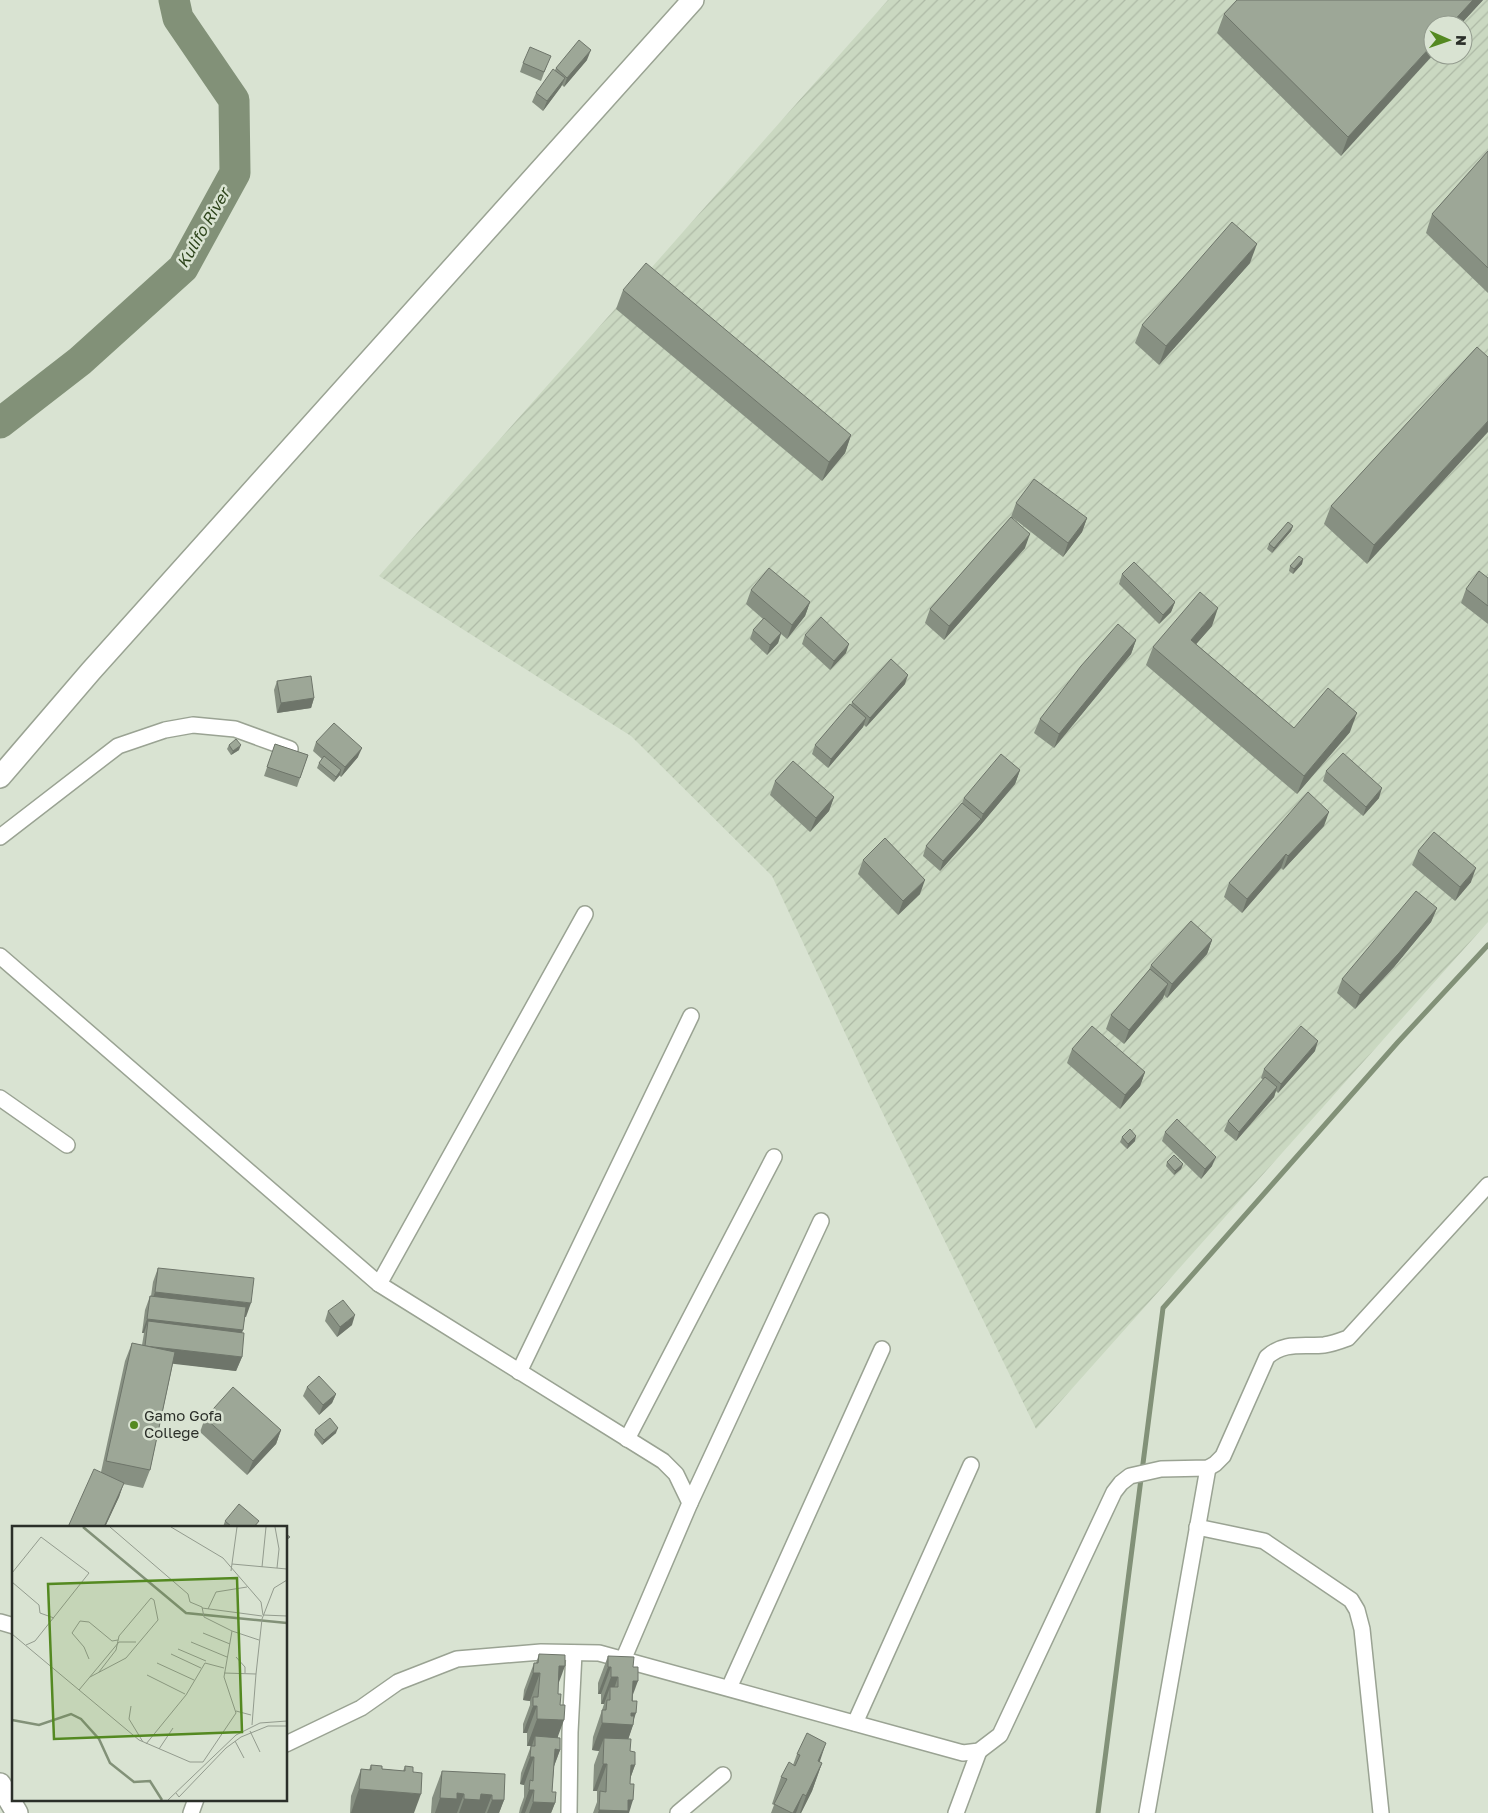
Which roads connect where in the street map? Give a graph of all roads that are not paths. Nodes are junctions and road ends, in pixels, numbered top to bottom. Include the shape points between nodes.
1 (694, 0) edge
2 (290, 749) edge
3 (0, 777) edge
4 (0, 837) edge
5 (585, 914) dead end
6 (0, 956) edge
7 (691, 1016) dead end
8 (0, 1098) edge
9 (67, 1145) dead end
10 (774, 1157) dead end
11 (1488, 1185) edge
12 (821, 1221) dead end
13 (379, 1284) junction
14 (882, 1348) dead end
15 (519, 1372) junction
16 (627, 1439) junction
17 (971, 1465) dead end
18 (1208, 1468) junction
19 (690, 1503) junction
20 (1197, 1527) junction
21 (574, 1653) junction
22 (623, 1660) junction
23 (729, 1688) junction
24 (855, 1723) junction
25 (288, 1743) edge
26 (979, 1751) junction
27 (723, 1775) dead end
28 (0, 1784) edge
29 (196, 1800) edge
30 (17, 1813) edge
31 (192, 1813) edge
32 (569, 1813) edge
33 (678, 1813) edge
34 (956, 1813) edge
35 (1147, 1813) edge
36 (1382, 1813) edge

1 - 3 street via 97,663
2 - 4 street via 235,729 193,725 166,730 118,746
5 - 13 street
6 - 13 street
7 - 15 street
8 - 9 street
10 - 16 street
11 - 18 street via 1348,1338 1327,1345 1284,1346 1267,1357 1223,1456
12 - 19 street
13 - 15 street
14 - 23 street
15 - 16 street
16 - 19 street via 663,1461 676,1474
17 - 24 street
18 - 20 street
18 - 26 street via 1160,1469 1130,1476 1120,1483 1000,1734
19 - 22 street
20 - 35 street
20 - 36 street via 1264,1541 1351,1600 1362,1629
21 - 22 street via 599,1653
21 - 25 street via 541,1652 458,1659 398,1682 361,1708
21 - 32 street
22 - 23 street
23 - 24 street
24 - 26 street via 962,1753
26 - 34 street
27 - 33 street
28 - 30 street
29 - 31 street

